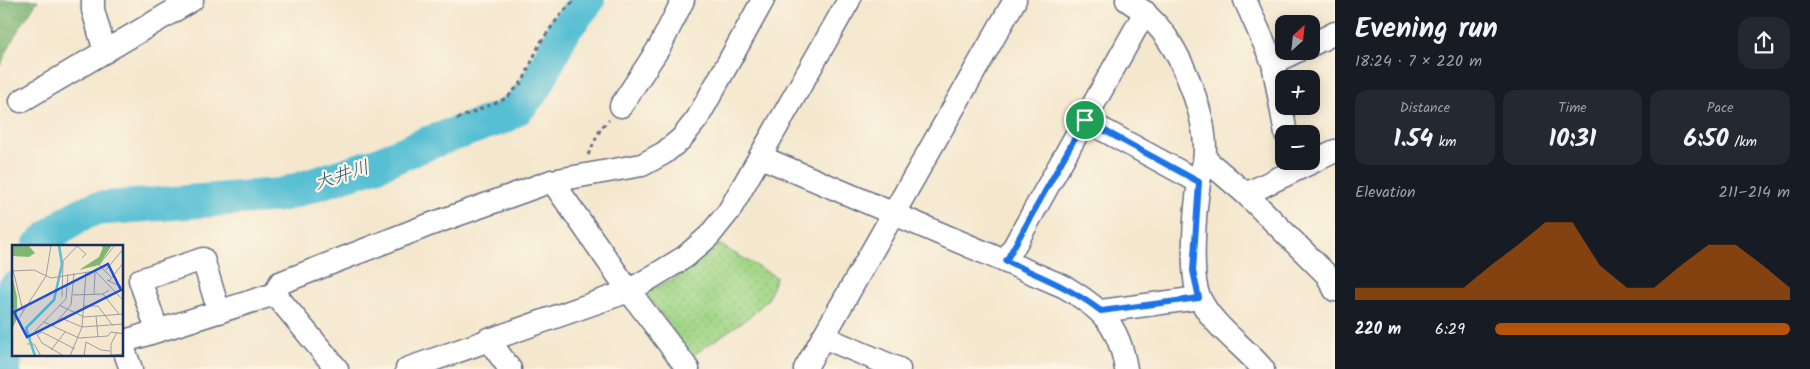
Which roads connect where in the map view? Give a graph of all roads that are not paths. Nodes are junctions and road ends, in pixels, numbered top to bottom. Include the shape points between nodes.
1 (93, 0) edge
2 (192, 0) edge
3 (683, 0) edge
4 (763, 0) edge
5 (849, 0) edge
6 (1015, 0) edge
7 (1246, 0) edge
8 (1136, 6) edge
9 (1335, 33) edge
10 (1320, 40) edge
11 (105, 52) junction
12 (1278, 60) edge
13 (1272, 63) junction
14 (21, 102) dead end
15 (621, 106) road end
16 (1085, 120) junction
17 (1284, 125) edge
18 (1335, 151) edge
19 (1320, 156) edge
20 (761, 157) junction
21 (1205, 159) junction
22 (1285, 170) edge
23 (552, 181) junction
24 (1199, 182) junction
25 (1246, 194) junction
26 (893, 213) junction
27 (1006, 261) junction
28 (1332, 279) edge
29 (629, 291) junction
30 (274, 294) junction
31 (1199, 298) junction
32 (1101, 311) junction
33 (219, 312) junction
34 (157, 330) junction
35 (823, 337) junction
36 (488, 339) junction
37 (124, 342) edge
38 (124, 349) edge
39 (131, 369) edge
40 (337, 369) edge
41 (407, 369) edge
42 (510, 369) edge
43 (688, 369) edge
44 (805, 369) edge
45 (899, 369) edge
46 (1126, 369) edge
47 (1263, 369) edge

1 - 11 street
2 - 11 street
3 - 15 street via 660,46
4 - 23 street via 697,120 681,139 642,165
5 - 20 street
6 - 26 street
7 - 13 street
8 - 16 street
8 - 21 street via 1162,31 1184,69 1198,106
9 - 10 street
11 - 14 street
12 - 13 street
13 - 17 street
16 - 24 street
16 - 27 street
18 - 19 street
20 - 26 street
20 - 29 street via 709,236 685,257
21 - 24 street
21 - 25 street
22 - 25 street
23 - 29 street
23 - 30 street via 280,283
24 - 31 street via 1193,271
25 - 28 street
26 - 27 street
26 - 35 street
27 - 32 street via 1065,287
29 - 36 street
29 - 43 street
30 - 33 street
30 - 40 street
31 - 32 street
31 - 47 street via 1216,321
32 - 46 street via 1123,349
33 - 34 street
33 - 34 street via 202,259 140,280
34 - 37 street
35 - 44 street
35 - 45 street
36 - 41 street
36 - 42 street
38 - 39 street

